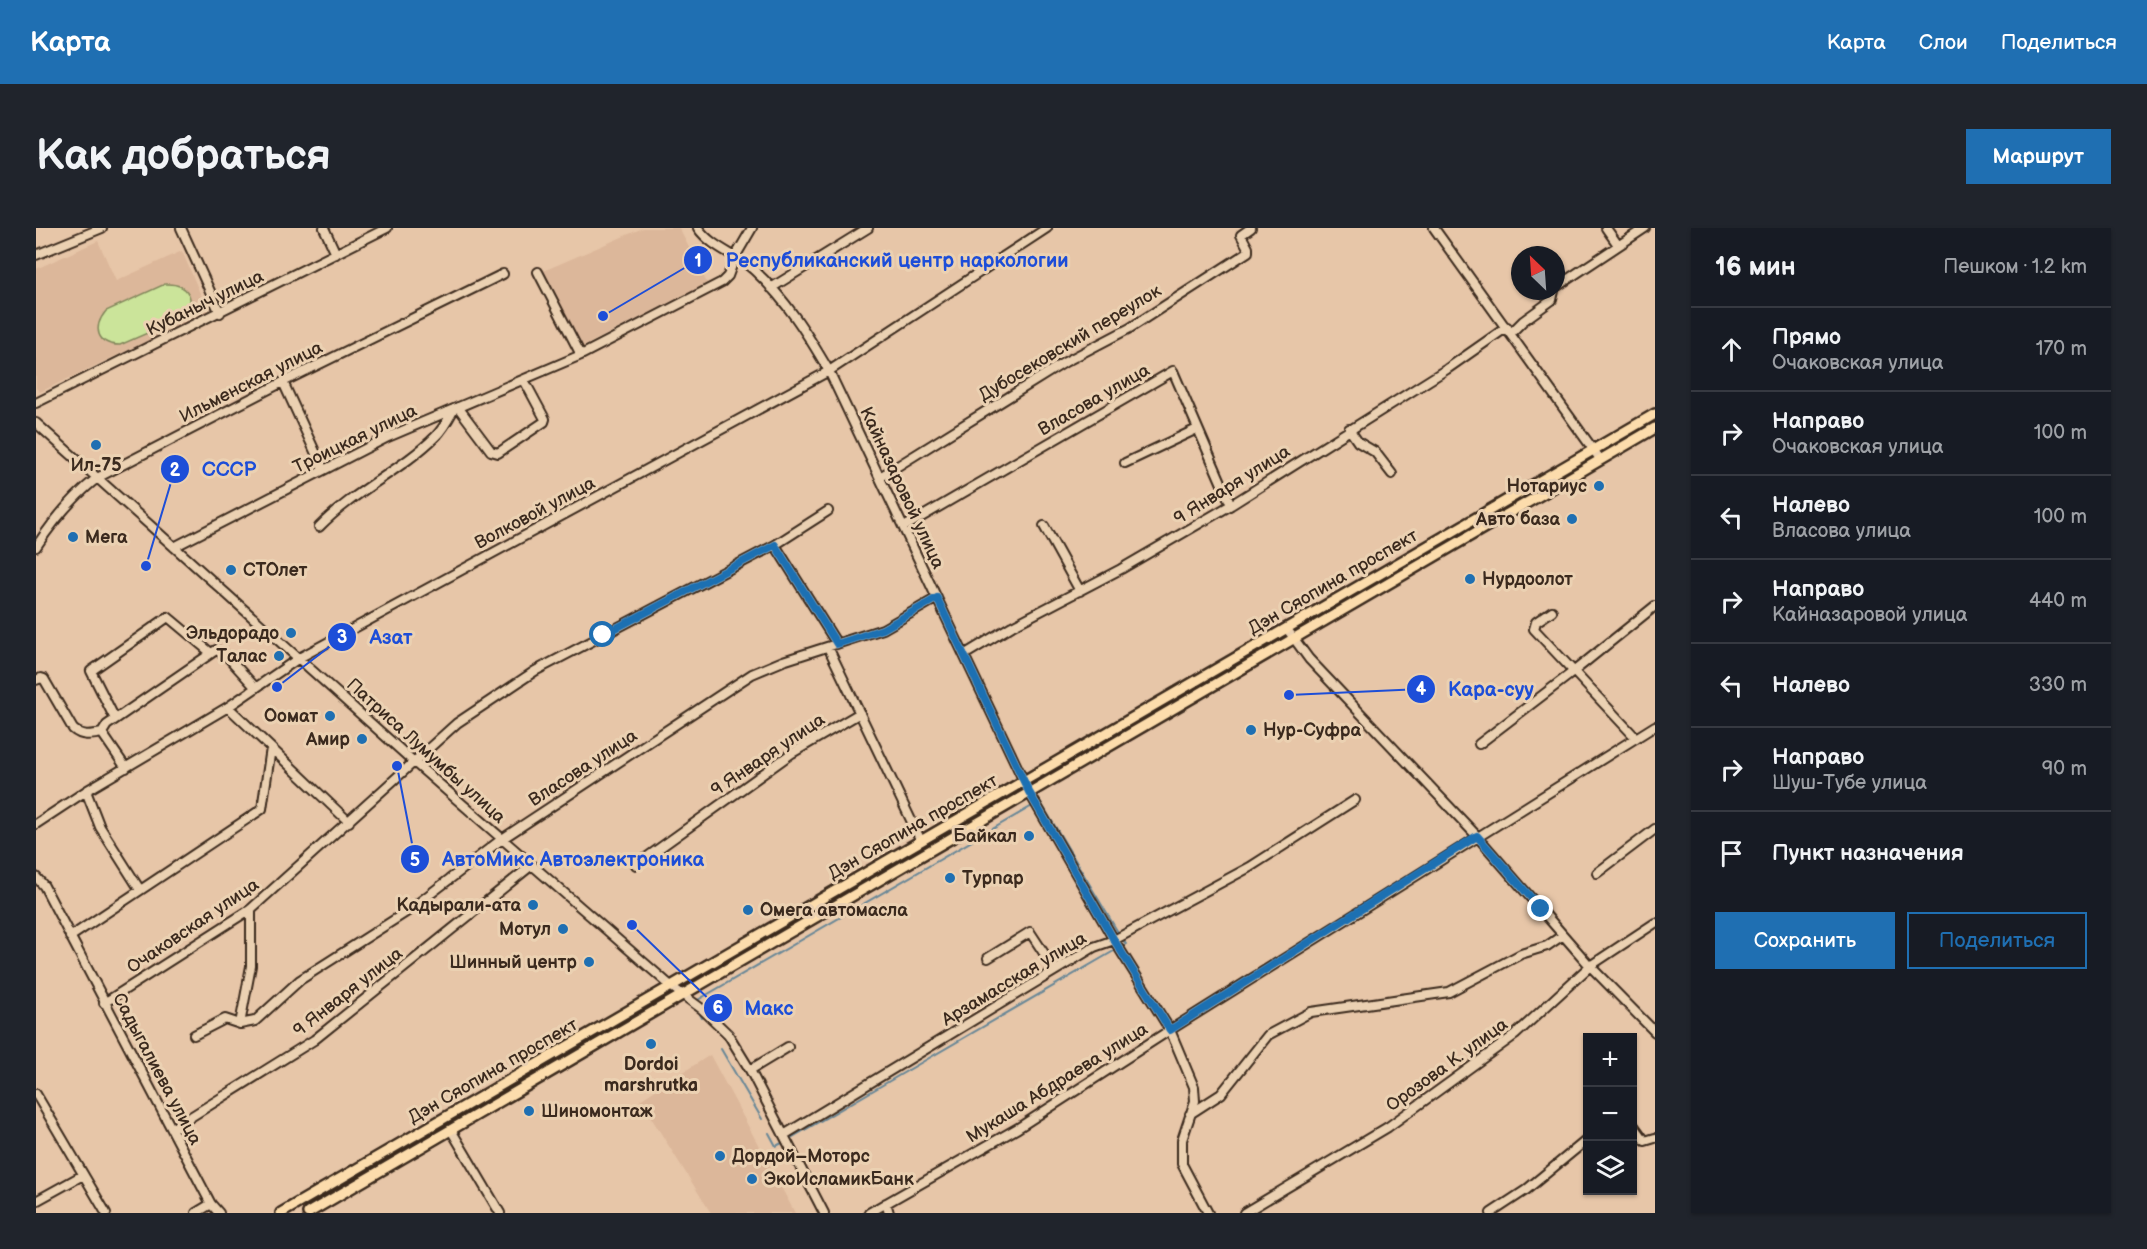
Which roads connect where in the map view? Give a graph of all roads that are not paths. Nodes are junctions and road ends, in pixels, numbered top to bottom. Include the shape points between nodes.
1 (102, 228) edge
2 (181, 228) edge
3 (324, 228) edge
4 (387, 228) edge
5 (698, 228) edge
6 (752, 228) edge
7 (868, 228) edge
8 (1047, 228) edge
9 (1251, 228) edge
10 (1434, 228) edge
11 (1606, 228) edge
12 (1645, 228) edge
13 (1618, 244) junction
14 (336, 254) junction
15 (36, 255) edge
16 (735, 257) junction
17 (538, 272) dead end
18 (503, 274) dead end
19 (1565, 280) edge
20 (771, 288) junction
21 (1552, 300) edge
22 (220, 313) junction
23 (1509, 330) junction
24 (581, 355) junction
25 (829, 371) junction
26 (524, 380) junction
27 (283, 382) junction
28 (36, 403) edge
29 (456, 408) junction
30 (1655, 414) edge
31 (36, 423) edge
32 (1655, 428) edge
33 (1197, 429) junction
34 (1349, 429) junction
35 (1593, 449) junction
36 (1600, 459) junction
37 (1125, 462) dead end
38 (323, 470) junction
39 (1392, 474) dead end
40 (880, 477) junction
41 (97, 478) junction
42 (1231, 505) junction
43 (828, 511) dead end
44 (1044, 526) dead end
45 (319, 527) dead end
46 (903, 527) junction
47 (775, 545) junction
48 (36, 547) edge
49 (174, 547) junction
50 (1080, 591) junction
51 (937, 598) junction
52 (1655, 606) edge
53 (1552, 611) dead end
54 (1287, 629) junction
55 (1293, 640) junction
56 (837, 644) junction
57 (828, 647) junction
58 (211, 653) junction
59 (964, 655) junction
60 (299, 658) junction
61 (1573, 672) junction
62 (36, 680) edge
63 (256, 688) junction
64 (228, 707) junction
65 (860, 713) junction
66 (115, 719) junction
67 (1655, 726) edge
68 (102, 733) junction
69 (1636, 738) junction
70 (1479, 744) dead end
71 (271, 748) junction
72 (414, 762) junction
73 (126, 768) junction
74 (1024, 782) junction
75 (86, 791) junction
76 (1029, 792) junction
77 (1355, 800) dead end
78 (349, 822) junction
79 (36, 824) edge
80 (1655, 829) edge
81 (1477, 836) junction
82 (502, 839) junction
83 (921, 841) junction
84 (532, 865) junction
85 (636, 865) dead end
86 (1597, 873) dead end
87 (36, 877) edge
88 (840, 888) junction
89 (140, 890) junction
90 (846, 898) junction
91 (251, 909) junction
92 (1655, 923) edge
93 (1563, 935) junction
94 (70, 937) junction
95 (1114, 940) junction
96 (988, 958) dead end
97 (1590, 966) junction
98 (1055, 970) junction
99 (672, 987) junction
100 (681, 995) junction
101 (104, 1003) junction
102 (240, 1024) junction
103 (1170, 1030) junction
104 (1655, 1032) edge
105 (194, 1035) dead end
106 (788, 1047) dead end
107 (750, 1070) junction
108 (36, 1094) edge
109 (44, 1108) junction
110 (36, 1113) edge
111 (1190, 1114) junction
112 (173, 1128) junction
113 (1637, 1129) edge
114 (451, 1130) junction
115 (784, 1135) junction
116 (1655, 1138) edge
117 (1585, 1141) edge
118 (83, 1175) junction
119 (36, 1201) edge
120 (886, 1203) junction
121 (211, 1204) junction
122 (106, 1213) edge
123 (196, 1213) edge
124 (219, 1213) edge
125 (280, 1213) edge
126 (308, 1213) edge
127 (500, 1213) edge
128 (824, 1213) edge
129 (868, 1213) edge
130 (889, 1213) edge
131 (1208, 1213) edge
132 (1244, 1213) edge
133 (1491, 1213) edge

1 - 15 street
2 - 22 street
3 - 14 street
4 - 14 street, Кубаныч улица
5 - 16 street, Кайназаровой улица via 716,246
6 - 16 street, Троицкая улица
7 - 20 street
8 - 25 street, Волковой улица
9 - 40 street, Дубосековский переулок via 1241,235 1248,252 1130,328 1075,356
10 - 23 street
11 - 13 street
12 - 13 street
13 - 19 street
14 - 22 street, Кубаныч улица
16 - 20 street, Кайназаровой улица
16 - 24 street, Троицкая улица via 722,282
17 - 24 street
18 - 27 street, Ильменская улица
20 - 25 street, Кайназаровой улица via 804,327
21 - 23 street, 9 Января улица
22 - 28 street, Кубаныч улица
23 - 34 street, 9 Января улица
23 - 35 street
24 - 26 street, Троицкая улица
25 - 40 street, Кайназаровой улица
25 - 60 street, Волковой улица
26 - 29 street, Троицкая улица
26 - 29 street via 545,420 498,453 492,451
27 - 38 street
27 - 41 street, Ильменская улица
29 - 38 street, Троицкая улица
29 - 45 street, Троицкая улица via 444,428 424,447
30 - 35 main road, Дэн Сяопина проспект
31 - 41 street, Патриса Лумумбы улица
32 - 36 main road, Дэн Сяопина проспект
33 - 37 street
33 - 42 street, Власова улица
33 - 46 street, Власова улица via 1173,372
34 - 39 street
34 - 42 street, 9 Января улица
35 - 36 street
35 - 54 main road, Дэн Сяопина проспект
36 - 55 main road, Дэн Сяопина проспект
38 - 49 street, Троицкая улица
40 - 46 street, Кайназаровой улица
41 - 48 street, Ильменская улица via 81,491
41 - 49 street, Патриса Лумумбы улица
42 - 50 street, 9 Января улица
43 - 47 street, Очаковская улица
44 - 50 street
46 - 51 street, Кайназаровой улица
47 - 56 street
47 - 72 street, Очаковская улица via 535,671 457,723
49 - 60 street, Патриса Лумумбы улица
50 - 59 street, 9 Января улица
51 - 56 street, Власова улица via 883,629
51 - 59 street, Кайназаровой улица
52 - 61 street
53 - 61 street via 1536,622 1534,629
54 - 55 street
54 - 74 main road, Дэн Сяопина проспект
55 - 76 main road, Дэн Сяопина проспект
55 - 81 street
56 - 57 street, Власова улица
57 - 65 street
57 - 82 street, Власова улица via 752,674
58 - 63 street via 216,650 226,656
58 - 66 street
58 - 66 street via 168,617 91,671
59 - 74 street, Кайназаровой улица
60 - 63 street, Волковой улица
60 - 72 street, Патриса Лумумбы улица
61 - 69 street
61 - 70 street
62 - 68 street via 44,679 73,729 85,735
63 - 64 street, Волковой улица
64 - 71 street
64 - 73 street, Волковой улица
65 - 83 street
65 - 85 street, 9 Января улица via 792,753
66 - 68 street
67 - 69 street, Мукаша Абдраева улица
68 - 73 street
69 - 81 street, Мукаша Абдраева улица
71 - 78 street
71 - 89 street via 262,809
72 - 78 street, Очаковская улица
72 - 82 street, Патриса Лумумбы улица
73 - 75 street, Волковой улица
74 - 76 street, Кайназаровой улица
74 - 83 main road, Дэн Сяопина проспект
75 - 79 street, Волковой улица
75 - 89 street via 100,827
76 - 90 main road, Дэн Сяопина проспект
76 - 95 street, Кайназаровой улица
77 - 95 street, Арзамасская улица via 1250,867
78 - 91 street, Очаковская улица
80 - 86 street
81 - 93 street
81 - 103 street, Мукаша Абдраева улица
82 - 84 street, Патриса Лумумбы улица
82 - 102 street, Власова улица via 408,911 300,980 255,1021
83 - 88 main road, Дэн Сяопина проспект
84 - 99 street, Патриса Лумумбы улица
84 - 112 street, 9 Января улица via 314,1040
87 - 94 street, Садыгалиева улица
88 - 90 main road
88 - 99 main road, Дэн Сяопина проспект
89 - 94 street
90 - 100 main road, Дэн Сяопина проспект
91 - 101 street, Очаковская улица
91 - 102 street via 252,966
92 - 97 street, Орозова К. улица
93 - 97 street
93 - 111 street via 1449,992 1311,1012 1268,1035 1221,1094
94 - 101 street, Садыгалиева улица
95 - 98 street, Арзамасская улица
95 - 103 street, Кайназаровой улица
96 - 98 street via 1030,932
97 - 104 street
97 - 132 street, Орозова К. улица via 1515,1035 1388,1127
98 - 115 street, Арзамасская улица
99 - 100 street, Патриса Лумумбы улица
99 - 125 main road, Дэн Сяопина проспект
100 - 107 street, Патриса Лумумбы улица via 708,1013 728,1034
100 - 114 main road, Дэн Сяопина проспект
101 - 112 street, Садыгалиева улица
102 - 105 street, Власова улица via 225,1018
103 - 111 street, Кайназаровой улица via 1194,1087 1195,1101
103 - 120 street, Мукаша Абдраева улица via 1018,1128
106 - 107 street
107 - 115 street, Патриса Лумумбы улица
108 - 109 street
109 - 110 street
109 - 118 street
111 - 131 street, Кайназаровой улица via 1182,1140 1182,1164
112 - 121 street, Садыгалиева улица
113 - 116 street via 1646,1141
114 - 126 main road, Дэн Сяопина проспект
114 - 127 street
115 - 128 street, Патриса Лумумбы улица
117 - 133 street via 1526,1190
118 - 119 street
118 - 122 street
120 - 129 street, Мукаша Абдраева улица
120 - 130 street
121 - 123 street
121 - 124 street, Садыгалиева улица

